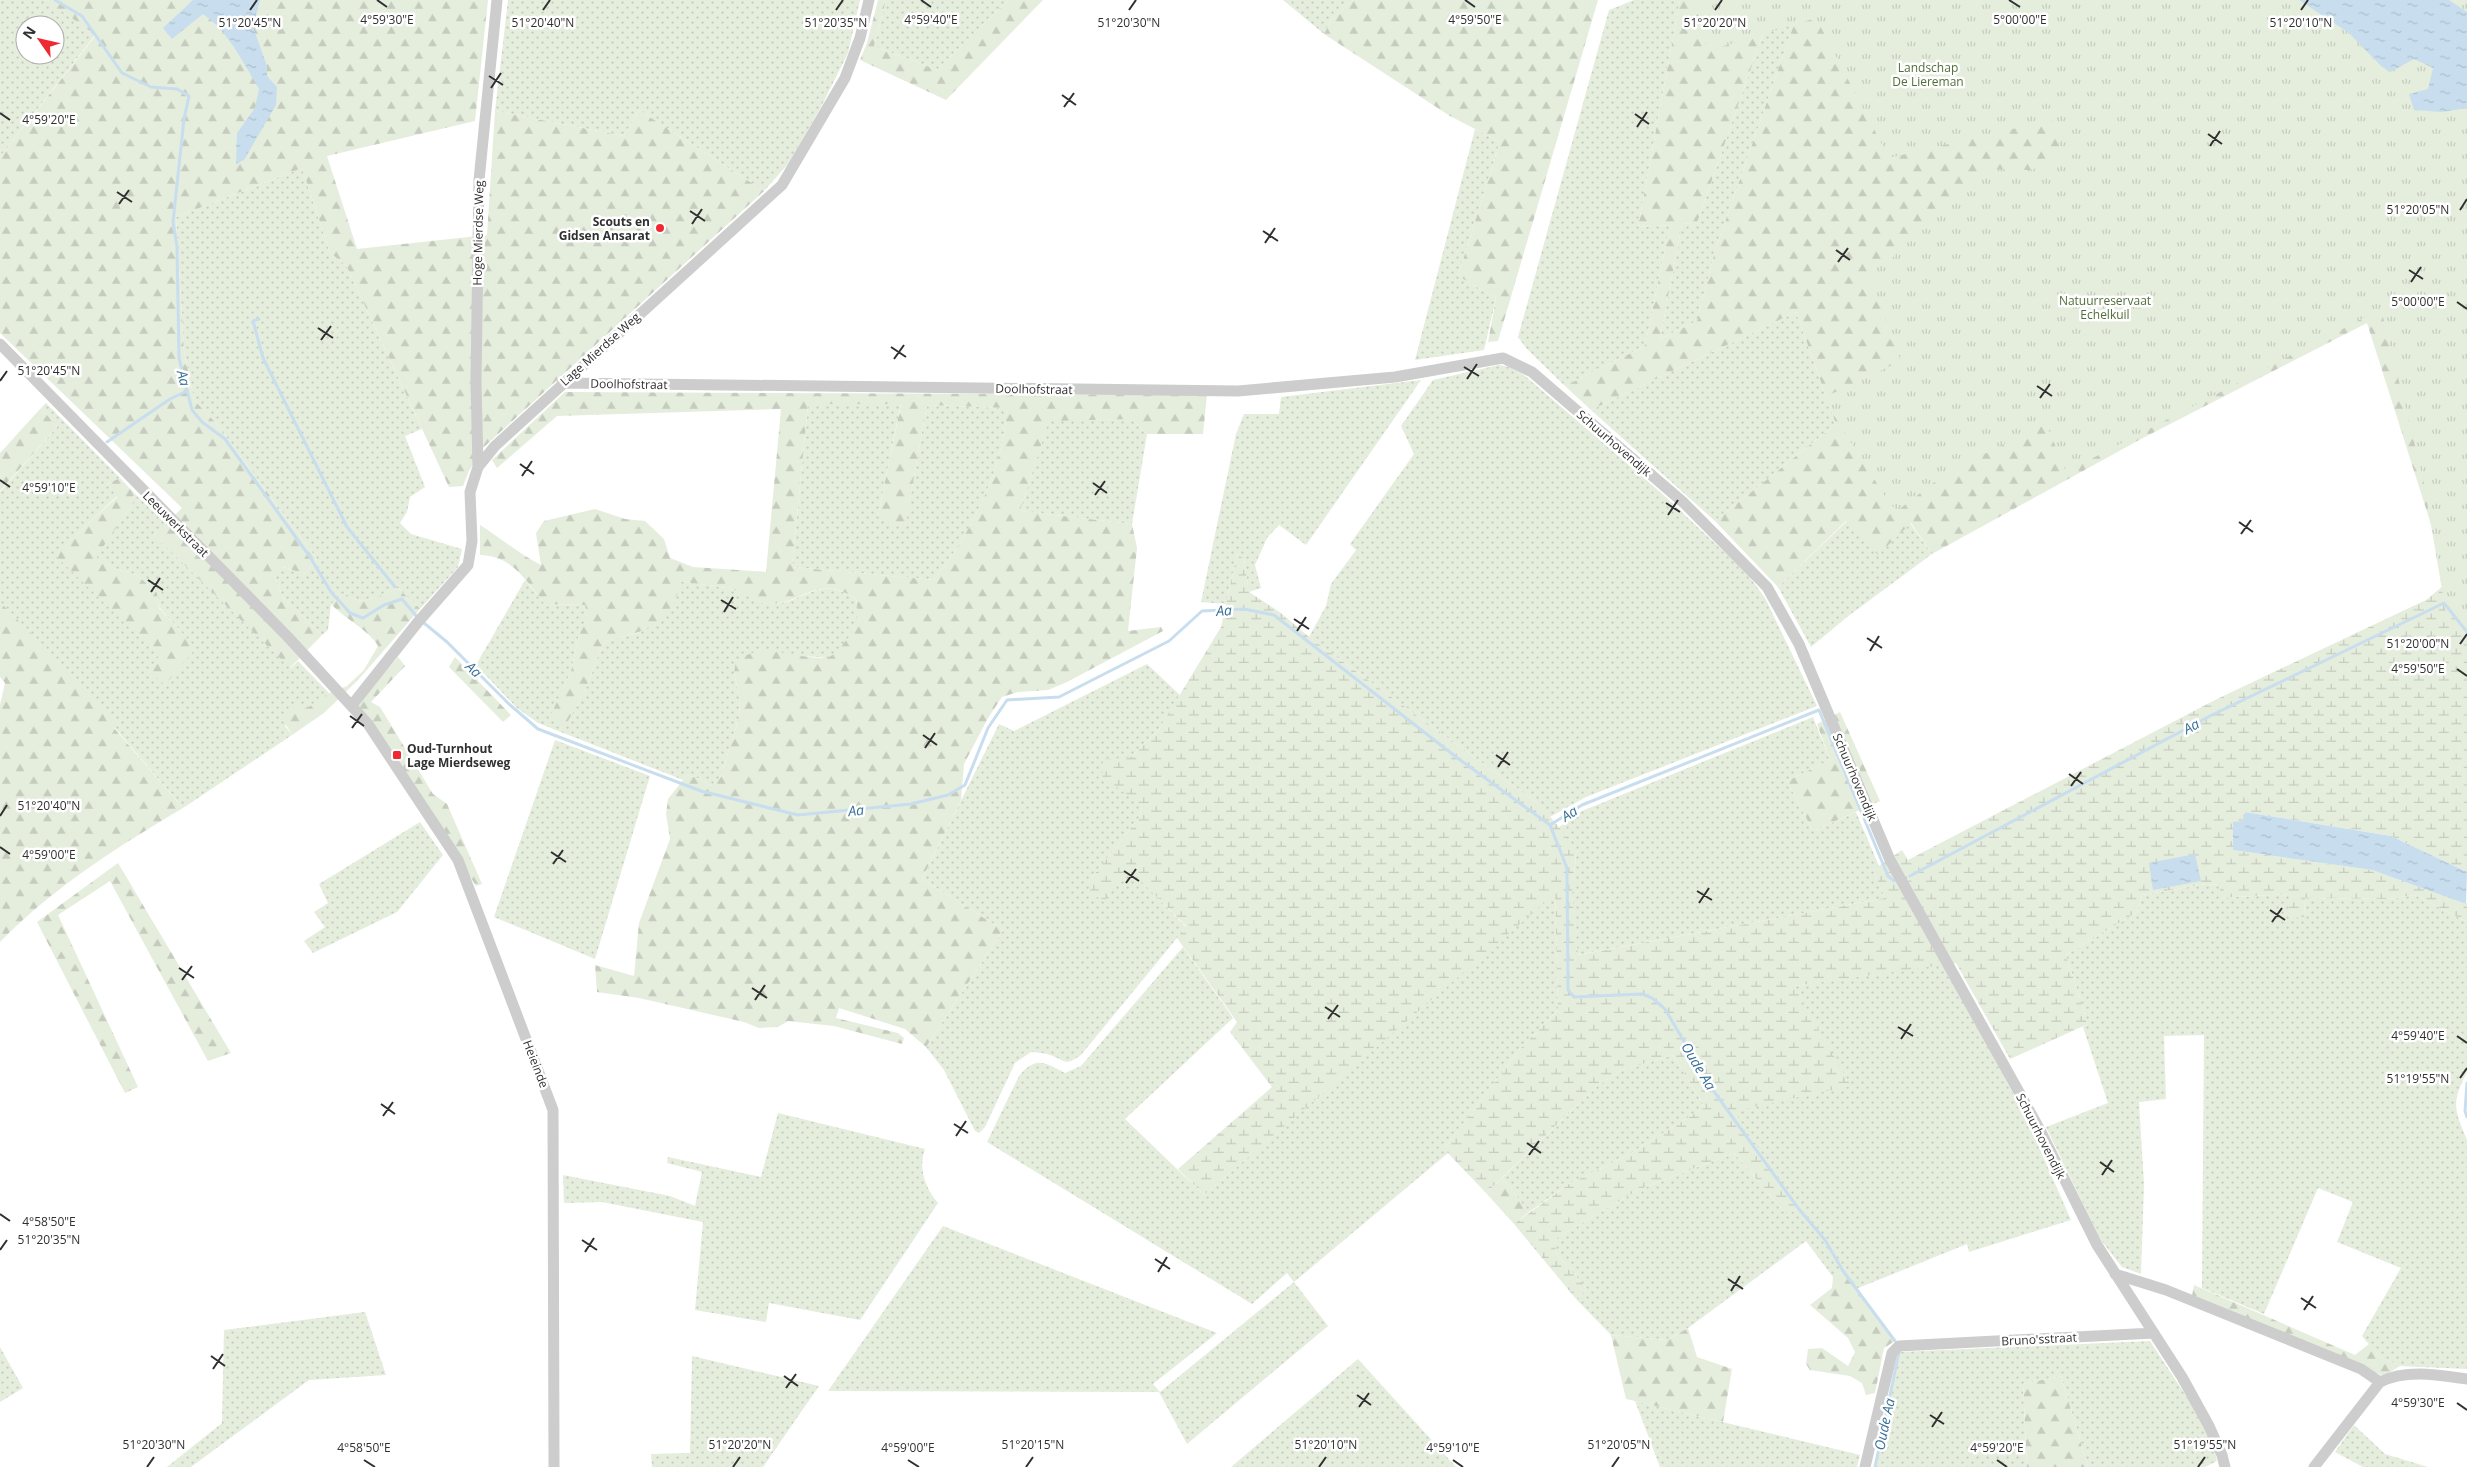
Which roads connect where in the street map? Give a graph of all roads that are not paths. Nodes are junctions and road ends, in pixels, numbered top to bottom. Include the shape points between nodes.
1 (497, 0) edge
2 (869, 0) edge
3 (0, 344) edge
4 (1503, 358) joint
5 (562, 383) junction
6 (478, 468) junction
7 (352, 705) junction
8 (2115, 1274) junction
9 (2154, 1333) junction
10 (2467, 1378) edge
11 (2380, 1382) junction
12 (554, 1467) edge
13 (1865, 1467) edge
14 (2224, 1467) edge
15 (2314, 1467) edge

1 - 6 street, Hoge Mierdse Weg via 479,180
2 - 5 street, Lage Mierdse Weg via 860,38 845,78 782,185
3 - 7 street, Leeuwerkstraat
4 - 5 street, Doolhofstraat via 1394,377 1238,391
4 - 8 street, Schuurhovendijk via 1532,372 1684,502 1767,587 1799,644 1890,860 2040,1130 2080,1216
5 - 6 street, Lage Mierdse Weg via 496,446
6 - 7 street, Lage Mierdse Weg via 470,492 472,541 468,565
7 - 12 street, Heieinde via 458,860 553,1110
8 - 9 street, Schuurhovendijk
8 - 11 street via 2166,1290 2361,1369
9 - 13 street, Bruno'sstraat via 1898,1346 1892,1352
9 - 14 street via 2209,1426 2222,1454
10 - 11 street via 2405,1374
11 - 15 street

